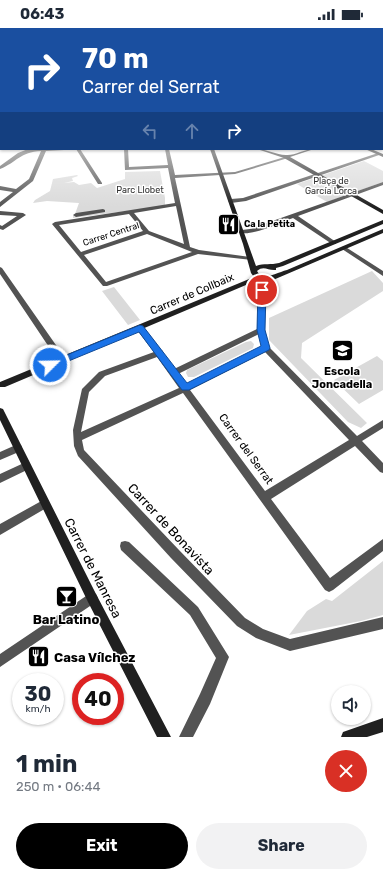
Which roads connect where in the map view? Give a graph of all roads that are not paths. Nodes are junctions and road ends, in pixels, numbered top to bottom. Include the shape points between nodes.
1 (44, 150) joint
2 (79, 150) edge
3 (126, 150) edge
4 (167, 150) edge
5 (212, 150) edge
6 (262, 150) edge
7 (309, 150) edge
8 (369, 150) edge
9 (381, 155) edge
10 (286, 157) junction
11 (170, 166) junction
12 (0, 168) edge
13 (222, 174) junction
14 (318, 175) junction
15 (172, 177) junction
16 (100, 183) dead end
17 (383, 183) edge
18 (0, 188) edge
19 (18, 191) junction
20 (352, 195) junction
21 (231, 201) junction
22 (178, 203) junction
23 (0, 205) edge
24 (130, 212) junction
25 (383, 212) edge
26 (0, 213) edge
27 (76, 215) dead end
28 (294, 216) junction
29 (383, 222) edge
30 (1, 229) edge
31 (383, 231) edge
32 (147, 232) junction
33 (242, 232) junction
34 (334, 243) junction
35 (246, 244) junction
36 (187, 246) junction
37 (344, 248) junction
38 (198, 252) junction
39 (80, 254) junction
40 (250, 259) junction
41 (267, 266) junction
42 (0, 269) edge
43 (254, 270) junction
44 (383, 274) edge
45 (277, 275) junction
46 (261, 279) junction
47 (7, 280) junction
48 (0, 283) edge
49 (140, 328) junction
50 (261, 330) junction
51 (266, 348) junction
52 (160, 354) junction
53 (62, 360) junction
54 (174, 372) junction
55 (1, 388) edge
56 (186, 388) junction
57 (0, 411) edge
58 (383, 424) edge
59 (77, 438) junction
60 (356, 442) junction
61 (18, 448) junction
62 (0, 456) edge
63 (26, 466) junction
64 (383, 469) edge
65 (0, 479) edge
66 (265, 497) junction
67 (45, 504) junction
68 (0, 530) edge
69 (383, 544) edge
70 (125, 546) dead end
71 (92, 598) junction
72 (383, 623) edge
73 (0, 661) edge
74 (383, 725) edge
75 (164, 737) edge
76 (186, 737) edge
77 (348, 737) edge

1 - 12 street via 30,150 20,154
1 - 19 street via 31,180
2 - 16 street
3 - 11 street via 127,169
4 - 11 street
5 - 13 street
6 - 10 street
7 - 10 street
8 - 9 street
9 - 14 street
10 - 13 street
10 - 14 street
11 - 15 street
13 - 15 street
13 - 21 street
14 - 20 street
14 - 21 street via 244,200
15 - 22 street
17 - 20 street
18 - 19 street
19 - 23 street
20 - 25 street
20 - 28 street
21 - 33 street
22 - 24 street
22 - 27 street
22 - 36 street
24 - 32 street
24 - 39 street via 55,224
26 - 30 street via 23,215
28 - 33 street
28 - 34 street
29 - 34 street
31 - 37 street
32 - 36 street
32 - 39 street, Carrer Central
33 - 35 street
34 - 41 street via 281,265
35 - 40 street
35 - 41 street via 255,258
36 - 38 street
37 - 44 street
37 - 45 street
38 - 39 street via 105,285
38 - 40 street
40 - 43 street
41 - 43 street
41 - 45 street via 275,270
42 - 47 street
43 - 46 street via 254,274
45 - 46 street, Carrer de Collbaix via 272,279
46 - 49 street, Carrer de Collbaix
46 - 50 street
47 - 48 street
47 - 53 street
49 - 52 street, Carrer del Serrat
49 - 53 street, Carrer de Collbaix
50 - 51 street
50 - 54 street
51 - 56 street
51 - 60 street
52 - 54 street, Carrer del Serrat
52 - 59 street, Carrer de Bonavista via 102,374 85,391
53 - 55 street, Carrer de Collbaix
54 - 56 street, Carrer del Serrat
56 - 59 street
56 - 66 street, Carrer del Serrat
57 - 61 street, Carrer de Manresa
58 - 60 street
59 - 72 street, Carrer de Bonavista via 81,453 170,549 241,622 260,634 290,646
60 - 64 street
60 - 66 street
61 - 62 street
61 - 63 street, Carrer de Manresa
63 - 65 street
63 - 67 street, Carrer de Manresa
66 - 69 street, Carrer del Serrat via 330,586
67 - 68 street
67 - 71 street, Carrer de Manresa
70 - 76 street via 194,611 223,656
71 - 73 street
71 - 75 street, Carrer de Manresa
74 - 77 street

